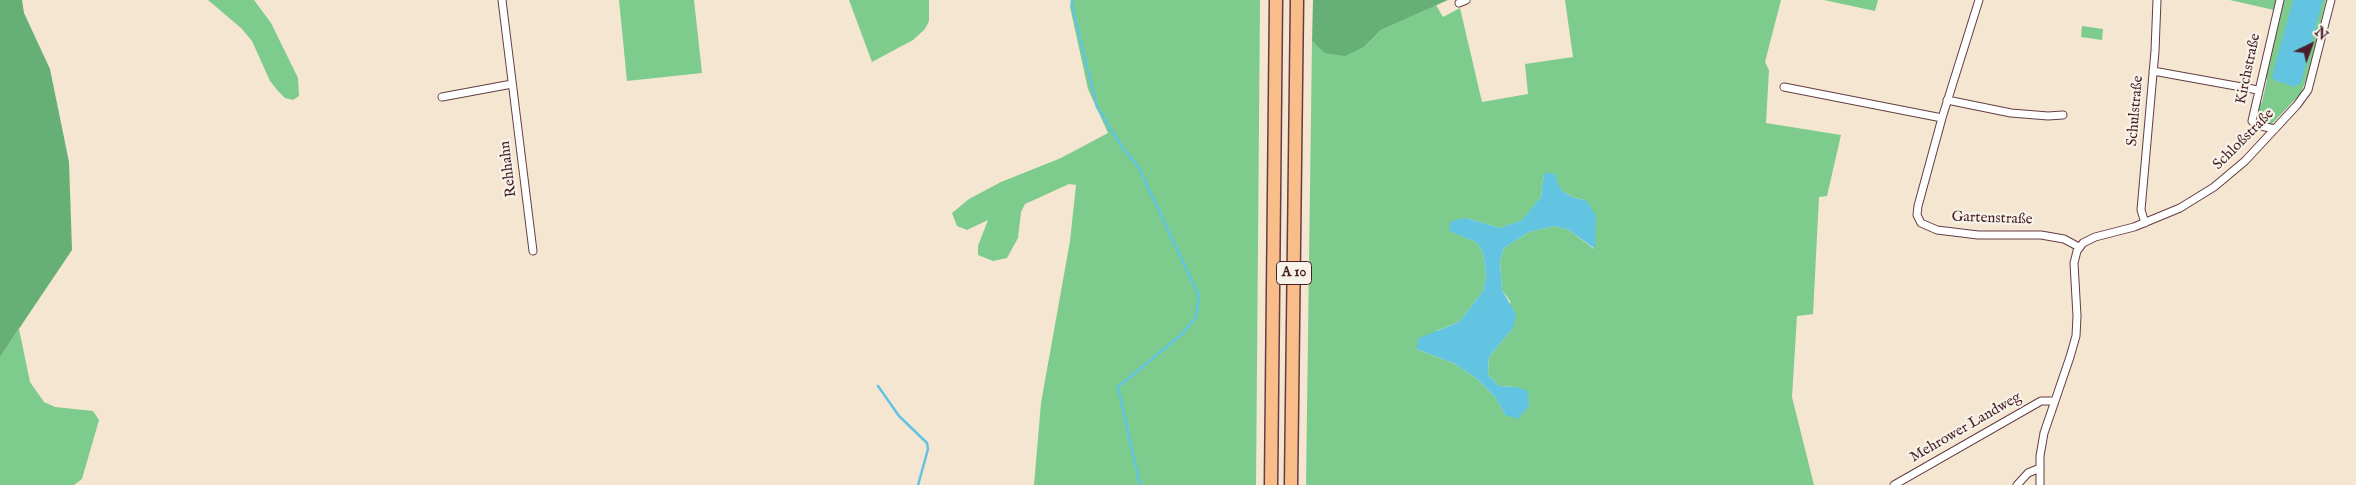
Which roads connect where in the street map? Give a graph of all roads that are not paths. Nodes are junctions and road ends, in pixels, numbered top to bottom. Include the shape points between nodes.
1 (502, 0) edge
2 (1276, 0) edge
3 (1297, 0) edge
4 (1979, 0) edge
5 (2157, 0) edge
6 (2280, 0) edge
7 (2331, 0) edge
8 (2153, 71) junction
9 (512, 84) junction
10 (1784, 88) dead end
11 (2258, 90) junction
12 (442, 97) dead end
13 (1947, 100) junction
14 (2063, 115) dead end
15 (1942, 118) junction
16 (2275, 129) junction
17 (2145, 223) junction
18 (2079, 247) junction
19 (533, 251) dead end
20 (2054, 401) junction
21 (2040, 468) junction
22 (1271, 485) edge
23 (1291, 485) edge
24 (1894, 485) edge
25 (2018, 485) edge
26 (2040, 485) edge

1 - 9 street, Rehhahn
2 - 22 highway, A 10
3 - 23 highway, A 10
4 - 13 street, Gartenstraße
5 - 8 street, Schulstraße
6 - 11 street, Kirchstraße
7 - 16 street, Schloßstraße via 2308,90
8 - 11 street
8 - 17 street, Schulstraße via 2141,210
9 - 12 street
9 - 19 street, Rehhahn
10 - 15 street
11 - 16 street, Kirchstraße via 2252,121
13 - 14 street via 2011,113
13 - 15 street, Gartenstraße
15 - 18 street, Gartenstraße via 1918,206 1917,215 1921,223 1936,230 1964,234 2052,236
16 - 17 street, Schloßstraße via 2245,161 2214,187 2180,208
17 - 18 street, Schloßstraße via 2095,236
18 - 20 street via 2074,262 2076,336
20 - 21 street via 2044,433
20 - 24 street, Mehrower Landweg via 2041,401
21 - 25 street via 2028,473
21 - 26 street

